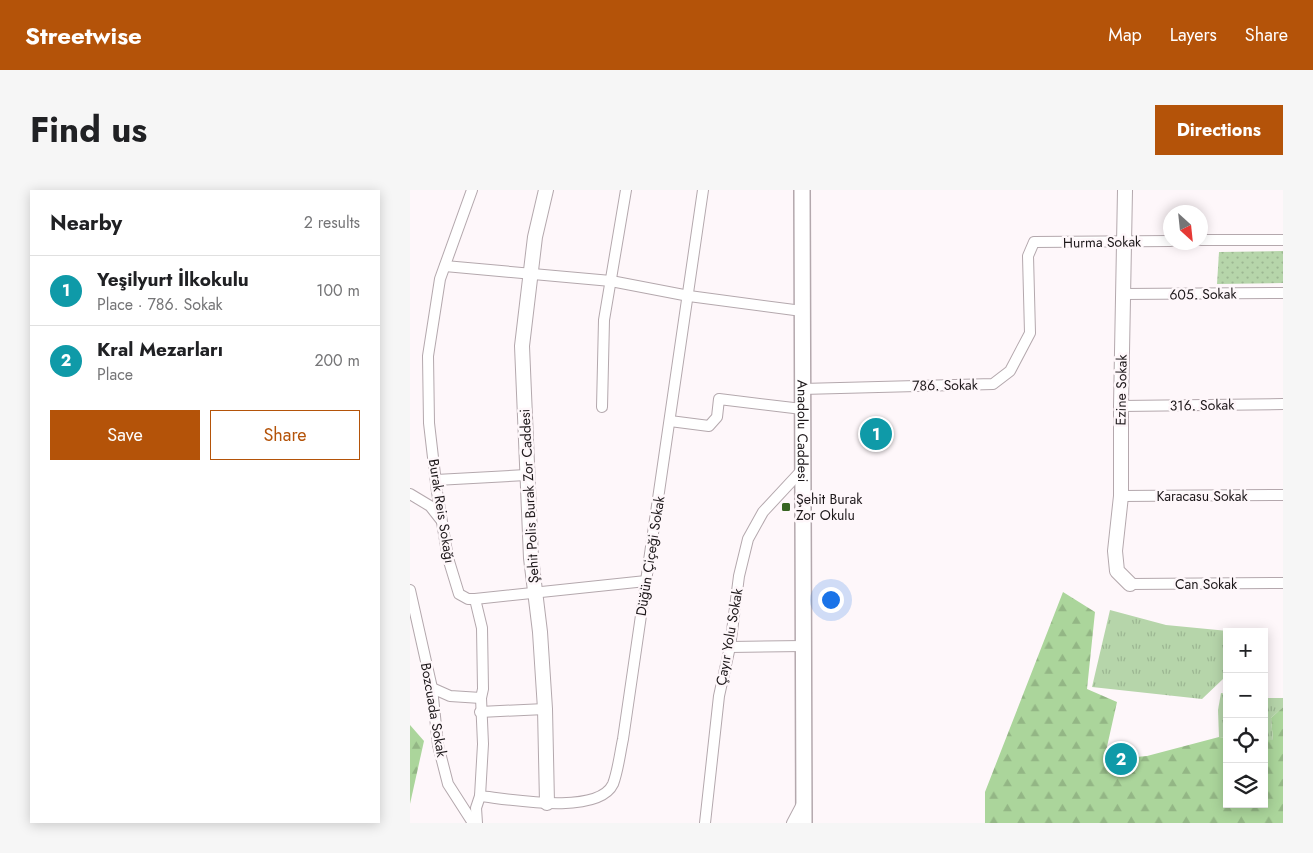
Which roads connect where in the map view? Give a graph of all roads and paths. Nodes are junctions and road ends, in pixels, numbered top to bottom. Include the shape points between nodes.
1 (472, 190) edge
2 (546, 190) edge
3 (626, 190) edge
4 (703, 190) edge
5 (802, 190) edge
6 (1125, 190) edge
7 (1163, 240) edge
8 (1208, 240) edge
9 (1283, 240) edge
10 (1034, 242) joint
11 (1125, 242) junction
12 (445, 266) junction
13 (530, 274) junction
14 (611, 281) junction
15 (1283, 293) edge
16 (1123, 294) junction
17 (689, 296) junction
18 (802, 312) junction
19 (802, 388) junction
20 (1283, 404) edge
21 (1121, 406) junction
22 (602, 407) dead end
23 (802, 409) junction
24 (670, 421) junction
25 (802, 470) junction
26 (526, 475) junction
27 (436, 480) junction
28 (410, 494) edge
29 (1283, 494) edge
30 (1121, 496) junction
31 (442, 521) junction
32 (646, 581) junction
33 (1283, 583) edge
34 (1130, 584) joint
35 (410, 590) edge
36 (535, 592) junction
37 (475, 599) junction
38 (804, 646) junction
39 (730, 647) junction
40 (432, 688) junction
41 (481, 698) junction
42 (545, 709) junction
43 (480, 712) junction
44 (480, 796) junction
45 (804, 800) junction
46 (547, 803) junction
47 (473, 823) edge
48 (477, 823) edge
49 (705, 823) edge
50 (792, 823) edge
51 (804, 823) edge

1 - 12 street, Burak Reis Sokağı
2 - 13 street, Şehit Polis Burak Zor Caddesi
3 - 14 street
4 - 17 street, Düğün Çiçeği Sokak
5 - 18 main road, Anadolu Caddesi
6 - 11 street, Ezine Sokak
7 - 11 street, Hurma Sokak
8 - 9 street
10 - 11 street, Hurma Sokak
10 - 19 street, 786. Sokak via 1028,256 1030,333 1010,371 993,384
11 - 16 street, Ezine Sokak
12 - 13 street
12 - 27 street, Burak Reis Sokağı via 428,356 429,423
13 - 14 street
13 - 26 street, Şehit Polis Burak Zor Caddesi via 522,346
14 - 17 street
14 - 22 street via 604,320
15 - 16 street, 605. Sokak
16 - 21 street, Ezine Sokak
17 - 18 street
17 - 24 street, Düğün Çiçeği Sokak
18 - 19 main road, Anadolu Caddesi
19 - 23 main road, Anadolu Caddesi
20 - 21 street, 316. Sokak
21 - 30 street, Ezine Sokak
23 - 24 street via 719,399 717,417 709,426
23 - 25 main road, Anadolu Caddesi
24 - 32 street, Düğün Çiçeği Sokak
25 - 38 main road, Anadolu Caddesi
25 - 39 street, Çayır Yolu Sokak via 763,512 748,540 739,576
26 - 27 street
26 - 36 street, Şehit Polis Burak Zor Caddesi
27 - 31 street, Burak Reis Sokağı
28 - 31 street via 430,506
29 - 30 street, Karacasu Sokak
30 - 34 street, Ezine Sokak via 1117,572
31 - 37 street, Burak Reis Sokağı via 454,583 459,594
32 - 36 street
32 - 46 street, Düğün Çiçeği Sokak via 623,739 612,786 594,800
33 - 34 street, Can Sokak
35 - 40 street, Bozcuada Sokak
36 - 37 street
36 - 42 street, Şehit Polis Burak Zor Caddesi
37 - 41 street via 482,628
38 - 39 street
38 - 45 main road, Anadolu Caddesi
39 - 49 street, Çayır Yolu Sokak via 719,696
40 - 41 street via 450,696
40 - 47 street, Bozcuada Sokak via 438,744 448,784
41 - 43 street
42 - 43 street
42 - 46 street, Şehit Polis Burak Zor Caddesi
43 - 44 street via 483,744
44 - 46 street, Düğün Çiçeği Sokak
44 - 48 street via 476,808
45 - 50 street
45 - 51 main road, Anadolu Caddesi

